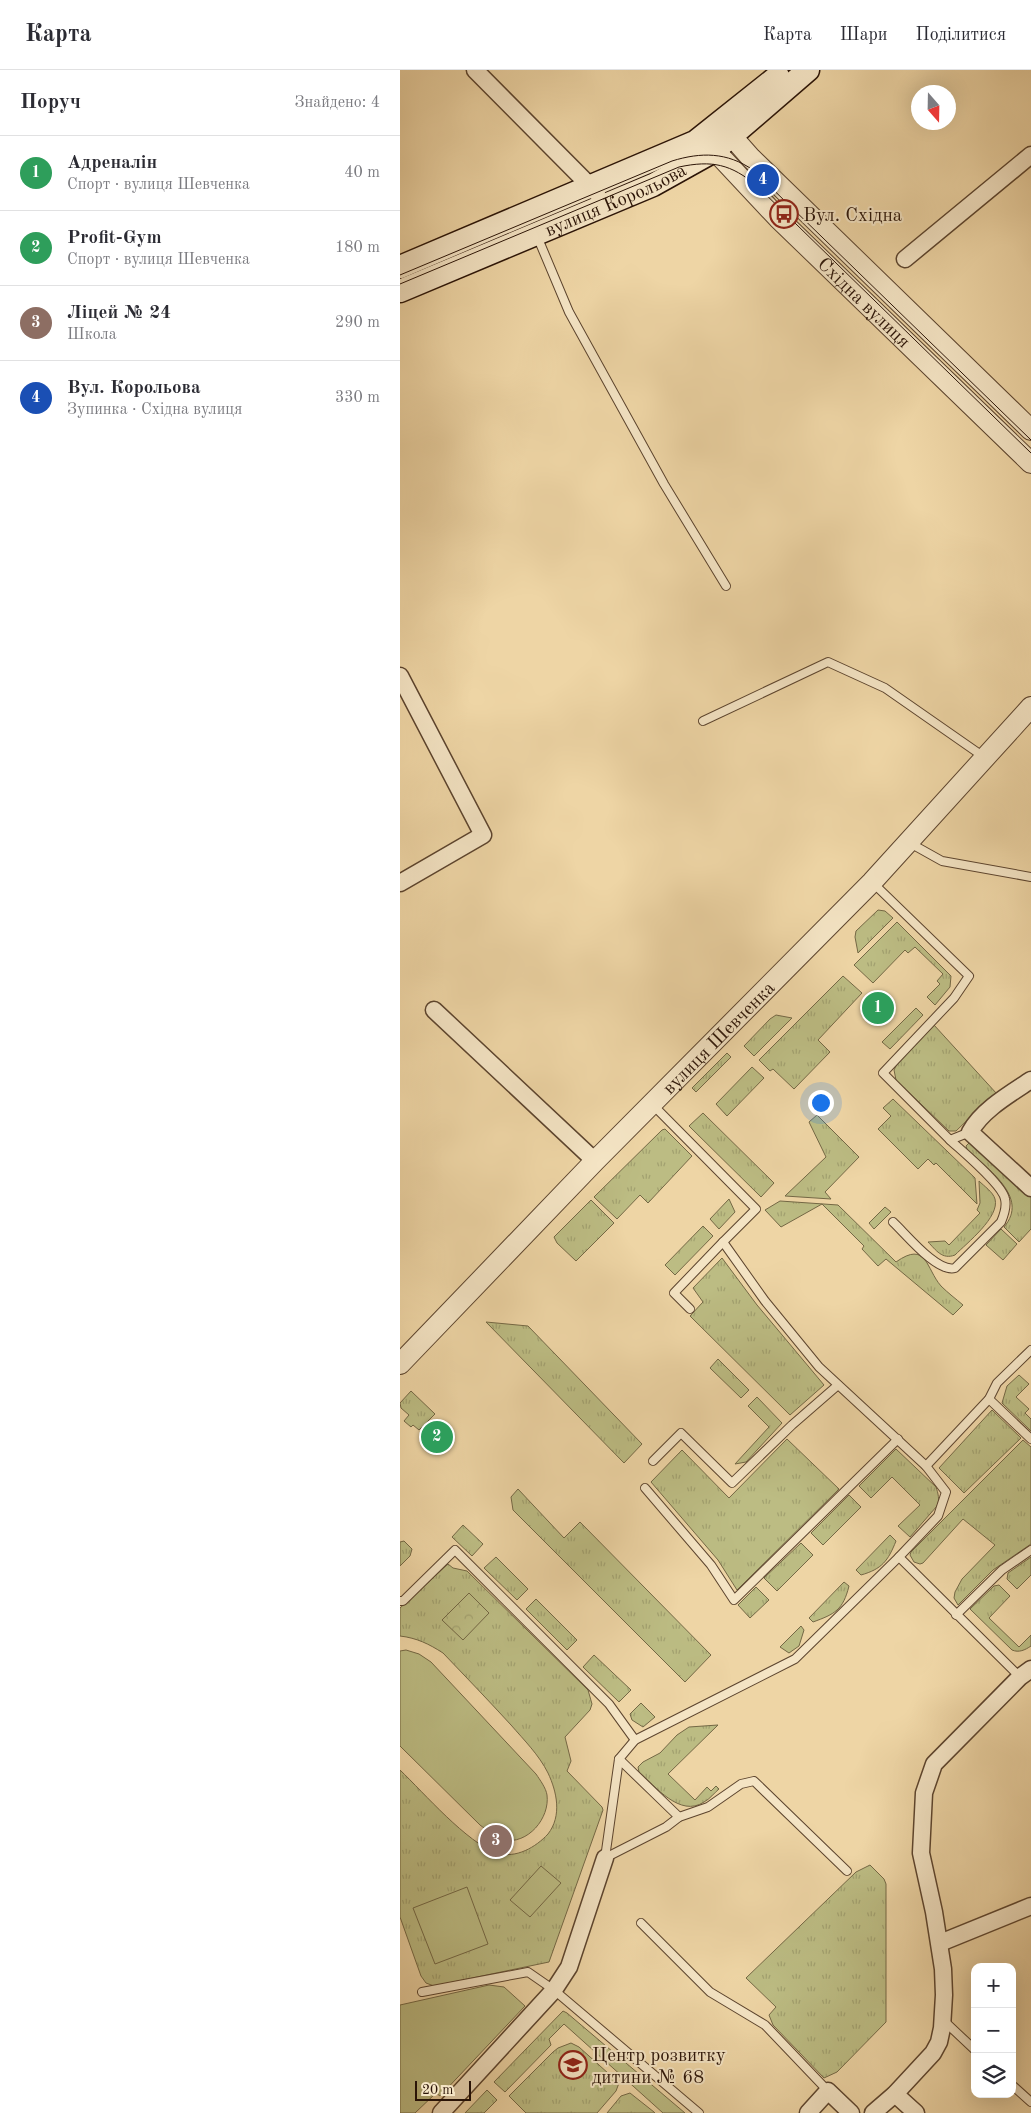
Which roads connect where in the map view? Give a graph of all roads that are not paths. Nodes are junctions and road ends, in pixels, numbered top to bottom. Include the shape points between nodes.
1 (475, 70) edge
2 (786, 70) edge
3 (808, 70) edge
4 (726, 130) junction
5 (708, 145) junction
6 (1031, 155) edge
7 (591, 186) junction
8 (607, 204) junction
9 (536, 234) junction
10 (904, 259) dead end
11 (400, 267) edge
12 (400, 291) edge
13 (1031, 430) edge
14 (1031, 463) edge
15 (726, 586) dead end
16 (400, 676) edge
17 (1031, 707) edge
18 (703, 721) dead end
19 (985, 758) junction
20 (908, 842) junction
21 (1031, 877) edge
22 (872, 882) junction
23 (400, 883) edge
24 (434, 1010) dead end
25 (1031, 1080) edge
26 (653, 1105) junction
27 (970, 1132) junction
28 (950, 1140) junction
29 (595, 1161) junction
30 (1031, 1188) edge
31 (893, 1222) dead end
32 (723, 1242) junction
33 (690, 1309) dead end
34 (1031, 1350) edge
35 (402, 1359) edge
36 (838, 1385) junction
37 (989, 1400) junction
38 (1031, 1439) edge
39 (898, 1440) junction
40 (653, 1461) dead end
41 (926, 1466) junction
42 (645, 1488) dead end
43 (1031, 1550) edge
44 (899, 1557) junction
45 (400, 1600) edge
46 (956, 1614) junction
47 (1025, 1673) edge
48 (635, 1740) junction
49 (619, 1759) junction
50 (679, 1817) junction
51 (605, 1858) junction
52 (847, 1871) dead end
53 (1031, 1906) edge
54 (640, 1923) dead end
55 (940, 1943) junction
56 (554, 1990) junction
57 (422, 1992) dead end
58 (942, 2019) junction
59 (971, 2046) edge
60 (1016, 2089) edge
61 (828, 2091) junction
62 (895, 2094) junction
63 (1031, 2102) edge
64 (441, 2113) edge
65 (698, 2113) edge
66 (808, 2113) edge
67 (851, 2113) edge
68 (873, 2113) edge
69 (916, 2113) edge

1 - 7 street
2 - 4 main road, вулиця Корольова
3 - 4 main road, вулиця Корольова
4 - 5 main road, вулиця Корольова
4 - 13 street, Східна вулиця
5 - 7 main road, вулиця Корольова
5 - 8 main road, вулиця Корольова via 653,185
5 - 14 street, Східна вулиця via 778,218
6 - 10 street
7 - 8 street
7 - 11 main road, вулиця Корольова
8 - 9 main road, вулиця Корольова
9 - 12 main road, вулиця Корольова
9 - 15 lane via 569,312 664,484
16 - 23 street via 483,835
17 - 19 street, вулиця Шевченка
18 - 19 lane via 828,662 885,688
19 - 20 street, вулиця Шевченка
20 - 21 lane via 942,860
20 - 22 street, вулиця Шевченка
22 - 26 street, вулиця Шевченка
22 - 28 lane via 969,976 954,998 882,1073
24 - 29 street
25 - 27 street via 975,1123
26 - 29 street, вулиця Шевченка
26 - 32 lane via 756,1209
27 - 28 lane
27 - 30 street
28 - 31 lane via 1002,1190 1006,1204 1001,1222 955,1268 949,1270 937,1264
29 - 35 street, вулиця Шевченка
32 - 33 lane via 674,1293
32 - 36 lane via 777,1316
34 - 37 lane via 997,1382
36 - 39 lane
36 - 40 lane via 732,1483 681,1433
37 - 38 lane
37 - 41 lane
39 - 41 lane
39 - 42 lane via 734,1600 711,1565
41 - 44 lane via 946,1492 938,1516
43 - 46 lane via 1002,1570
44 - 46 lane
44 - 48 lane via 795,1659
45 - 48 lane via 403,1601 455,1550 609,1704
46 - 47 lane
47 - 55 street via 934,1764 924,1793 921,1853
48 - 49 lane
49 - 50 lane
49 - 51 lane
50 - 51 lane
50 - 52 lane via 708,1807 741,1784 754,1781
51 - 56 street via 569,1967
53 - 55 street
54 - 61 lane via 710,1992 765,2025
55 - 58 street via 944,1995
56 - 57 lane via 528,1972
56 - 64 street
56 - 65 lane
58 - 59 lane
58 - 62 street via 939,2042 933,2053
60 - 63 lane
61 - 66 street
61 - 67 street
62 - 68 street
62 - 69 street

